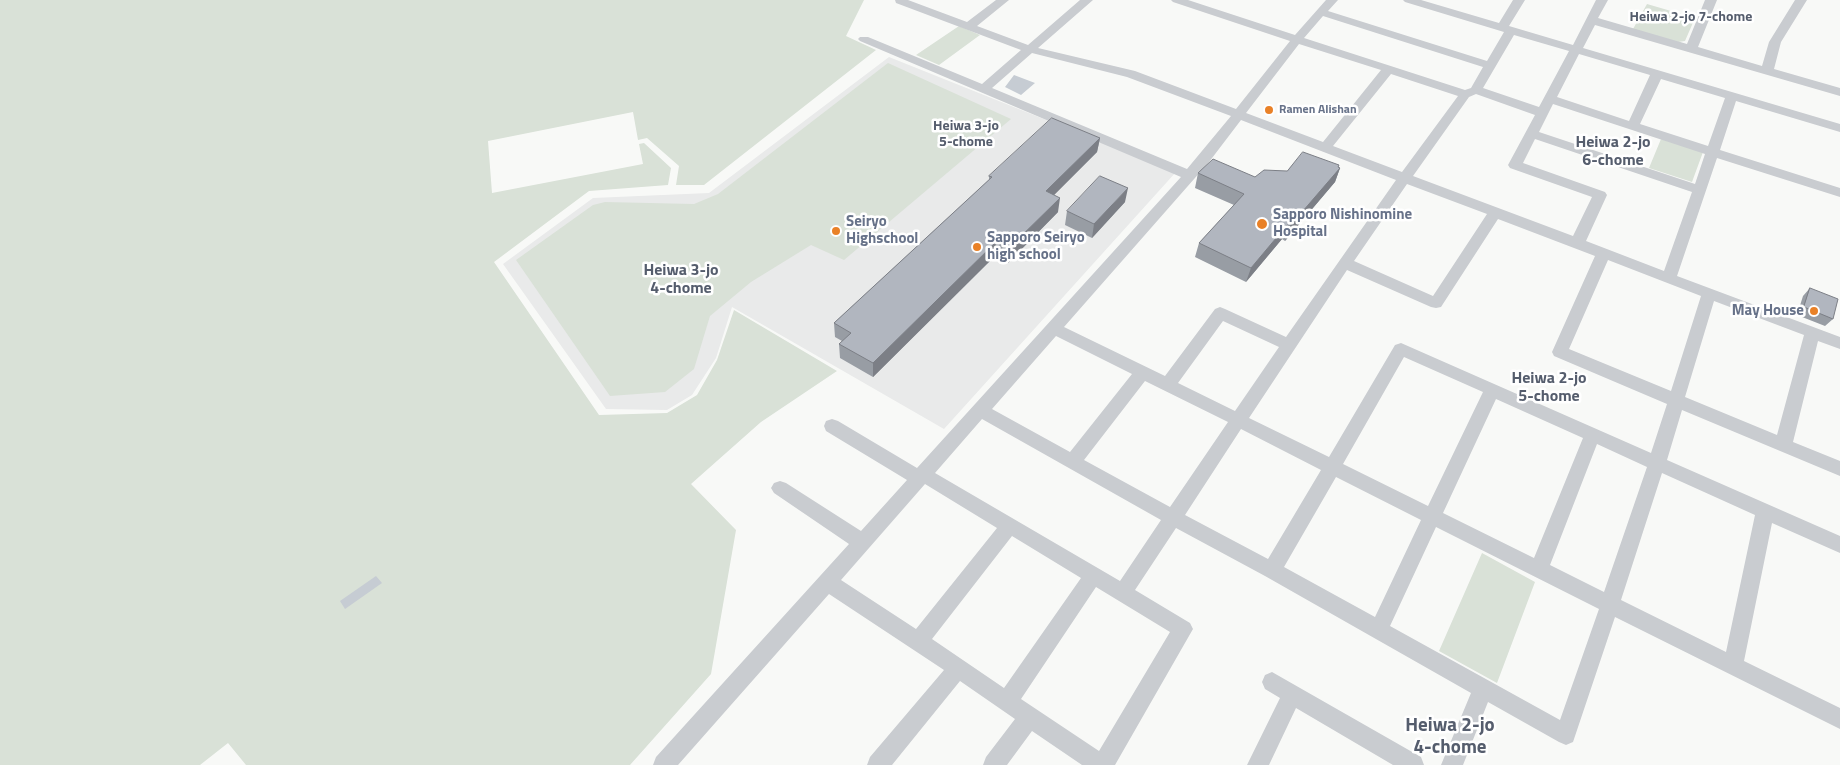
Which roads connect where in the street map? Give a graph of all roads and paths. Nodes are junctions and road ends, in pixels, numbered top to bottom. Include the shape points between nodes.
1 (1002, 0) edge
2 (1087, 0) edge
3 (1177, 0) edge
4 (1409, 0) edge
5 (1520, 0) edge
6 (1602, 0) edge
7 (1711, 0) edge
8 (1801, 0) edge
9 (900, 1) dead end
10 (1326, 6) edge
11 (1591, 20) junction
12 (969, 26) junction
13 (1506, 29) junction
14 (864, 39) dead end
15 (1298, 39) junction
16 (1029, 49) junction
17 (1575, 49) junction
18 (1691, 49) junction
19 (1489, 65) junction
20 (1388, 69) junction
21 (1767, 71) junction
22 (1657, 74) junction
23 (983, 89) junction
24 (1470, 92) junction
25 (1840, 92) edge
26 (1732, 96) junction
27 (1549, 99) junction
28 (1543, 112) junction
29 (1237, 116) junction
30 (1633, 126) junction
31 (1840, 128) edge
32 (1533, 134) junction
33 (1324, 148) junction
34 (1714, 152) junction
35 (1189, 174) junction
36 (1403, 178) junction
37 (1700, 190) junction
38 (1840, 193) edge
39 (1495, 213) junction
40 (1577, 244) junction
41 (1603, 254) junction
42 (1344, 263) junction
43 (1669, 278) junction
44 (1709, 294) junction
45 (1053, 328) junction
46 (1812, 333) junction
47 (1840, 343) edge
48 (1288, 344) junction
49 (1143, 372) junction
50 (1168, 384) junction
51 (1492, 390) junction
52 (1675, 401) junction
53 (980, 410) junction
54 (1238, 419) junction
55 (832, 426) dead end
56 (1593, 434) junction
57 (1783, 446) junction
58 (1073, 461) junction
59 (1657, 463) junction
60 (1333, 466) junction
61 (1840, 469) edge
62 (921, 476) junction
63 (780, 488) dead end
64 (1765, 511) junction
65 (1432, 515) junction
66 (1173, 518) junction
67 (1010, 524) junction
68 (862, 542) junction
69 (1840, 544) edge
70 (1539, 569) junction
71 (1272, 570) junction
72 (1094, 575) junction
73 (827, 582) junction
74 (1123, 592) junction
75 (1612, 604) junction
76 (1378, 631) junction
77 (918, 641) junction
78 (1732, 665) junction
79 (958, 668) junction
80 (1272, 682) dead end
81 (1483, 689) junction
82 (1292, 694) junction
83 (1007, 701) junction
84 (1030, 716) junction
85 (1840, 719) edge
86 (664, 765) edge
87 (878, 765) edge
88 (994, 765) edge
89 (1102, 765) edge
90 (1258, 765) edge
91 (1413, 765) edge
92 (1452, 765) edge

1 - 12 street
2 - 16 street
3 - 15 street
4 - 13 street
5 - 13 street
6 - 11 street
7 - 18 street
8 - 21 street via 1775,42
9 - 12 street
10 - 15 street
10 - 19 street
11 - 17 street
11 - 18 street
12 - 16 street
13 - 17 street
13 - 19 street
14 - 23 street
15 - 20 street
15 - 29 street
16 - 23 street
16 - 29 street via 1131,74
17 - 22 street
17 - 27 street
18 - 21 street
19 - 24 street
20 - 24 street
20 - 33 street
21 - 25 street
22 - 26 street
22 - 30 street
23 - 35 street
24 - 28 street
24 - 36 street
26 - 31 street
26 - 34 street
27 - 28 street
27 - 30 street
28 - 32 street
29 - 33 street
29 - 35 street
30 - 34 street
32 - 37 street
32 - 40 street via 1515,165 1600,195
33 - 36 street
34 - 37 street
34 - 38 street
35 - 45 street
36 - 39 street
36 - 42 street
37 - 43 street
39 - 40 street
39 - 42 street via 1436,303
40 - 41 street
41 - 43 street
41 - 52 street via 1560,352
42 - 48 street
43 - 44 street
44 - 46 street
44 - 52 street
45 - 49 street
45 - 53 street
46 - 47 street
46 - 57 street
48 - 50 street via 1220,313
48 - 54 street
49 - 50 street
49 - 58 street
50 - 54 street
51 - 56 street
51 - 60 street via 1401,349
51 - 65 street
52 - 57 street
52 - 59 street
53 - 58 street
53 - 62 street
54 - 60 street
54 - 66 street
55 - 62 street
56 - 59 street
56 - 70 street
57 - 61 street
58 - 66 street
59 - 64 street
59 - 75 street
60 - 65 street
60 - 71 street
62 - 67 street
62 - 68 street
63 - 68 street
64 - 69 street
64 - 78 street
65 - 70 street
65 - 76 street
66 - 71 street
66 - 74 street
67 - 72 street
67 - 77 street
68 - 73 street
70 - 75 street
71 - 76 street
72 - 74 street
72 - 83 street
73 - 77 street
73 - 86 street
74 - 89 street via 1183,629
75 - 78 street
75 - 81 street via 1566,736
76 - 81 street
77 - 79 street
78 - 85 street
79 - 83 street
79 - 87 street
80 - 82 street
81 - 92 street
82 - 90 street
82 - 91 street
83 - 84 street
84 - 88 street
84 - 89 street

